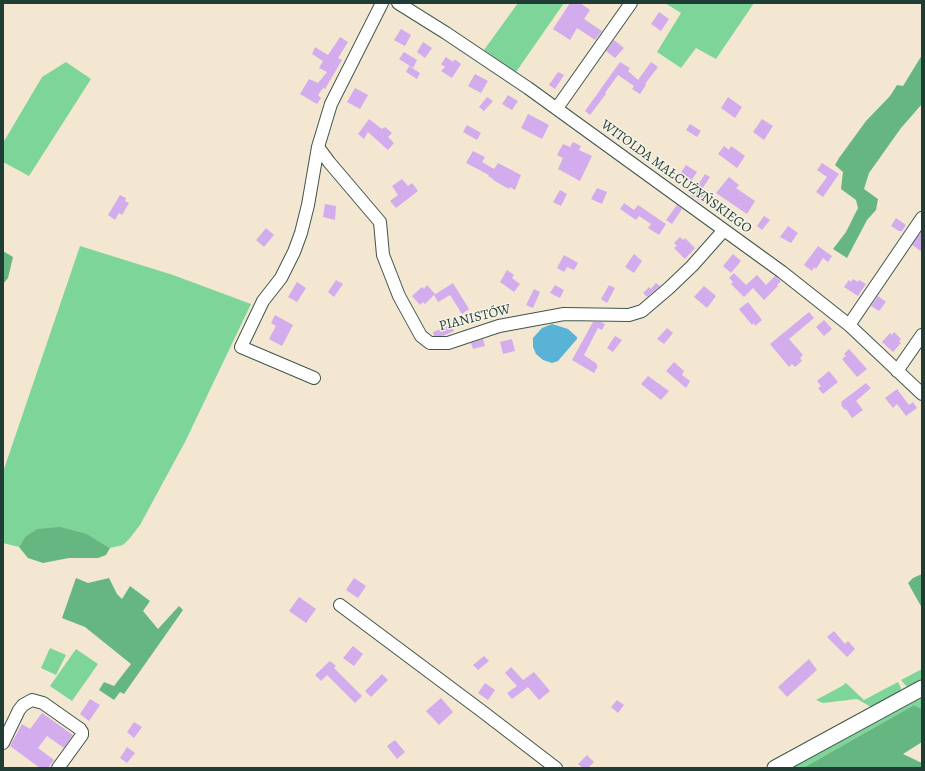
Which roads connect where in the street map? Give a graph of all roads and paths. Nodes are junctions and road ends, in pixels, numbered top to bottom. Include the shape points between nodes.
1 (382, 3) edge
2 (398, 3) edge
3 (631, 3) edge
4 (557, 108) junction
5 (318, 147) junction
6 (922, 218) edge
7 (724, 230) junction
8 (848, 325) junction
9 (922, 335) edge
10 (897, 371) junction
11 (314, 378) dead end
12 (922, 394) edge
13 (340, 605) dead end
14 (918, 690) edge
15 (3, 743) edge
16 (58, 768) edge
17 (556, 768) edge
18 (775, 768) edge

1 - 5 street via 331,104
2 - 4 street, WITOLDA MAŁCUŻYŃSKIEGO
3 - 4 street
4 - 7 street, WITOLDA MAŁCUŻYŃSKIEGO
5 - 7 street, PIANISTÓW via 380,222 383,255 399,296 421,336 430,343 448,343 499,326 564,314 629,315 642,311 692,266
5 - 11 street via 302,233 281,278 263,301 242,347
6 - 8 street
7 - 8 street, WITOLDA MAŁCUŻYŃSKIEGO
8 - 10 street, WITOLDA MAŁCUŻYŃSKIEGO
9 - 10 street
10 - 12 street, WITOLDA MAŁCUŻYŃSKIEGO
13 - 17 street
14 - 18 main road
15 - 16 street via 23,705 32,700 43,703 82,733

